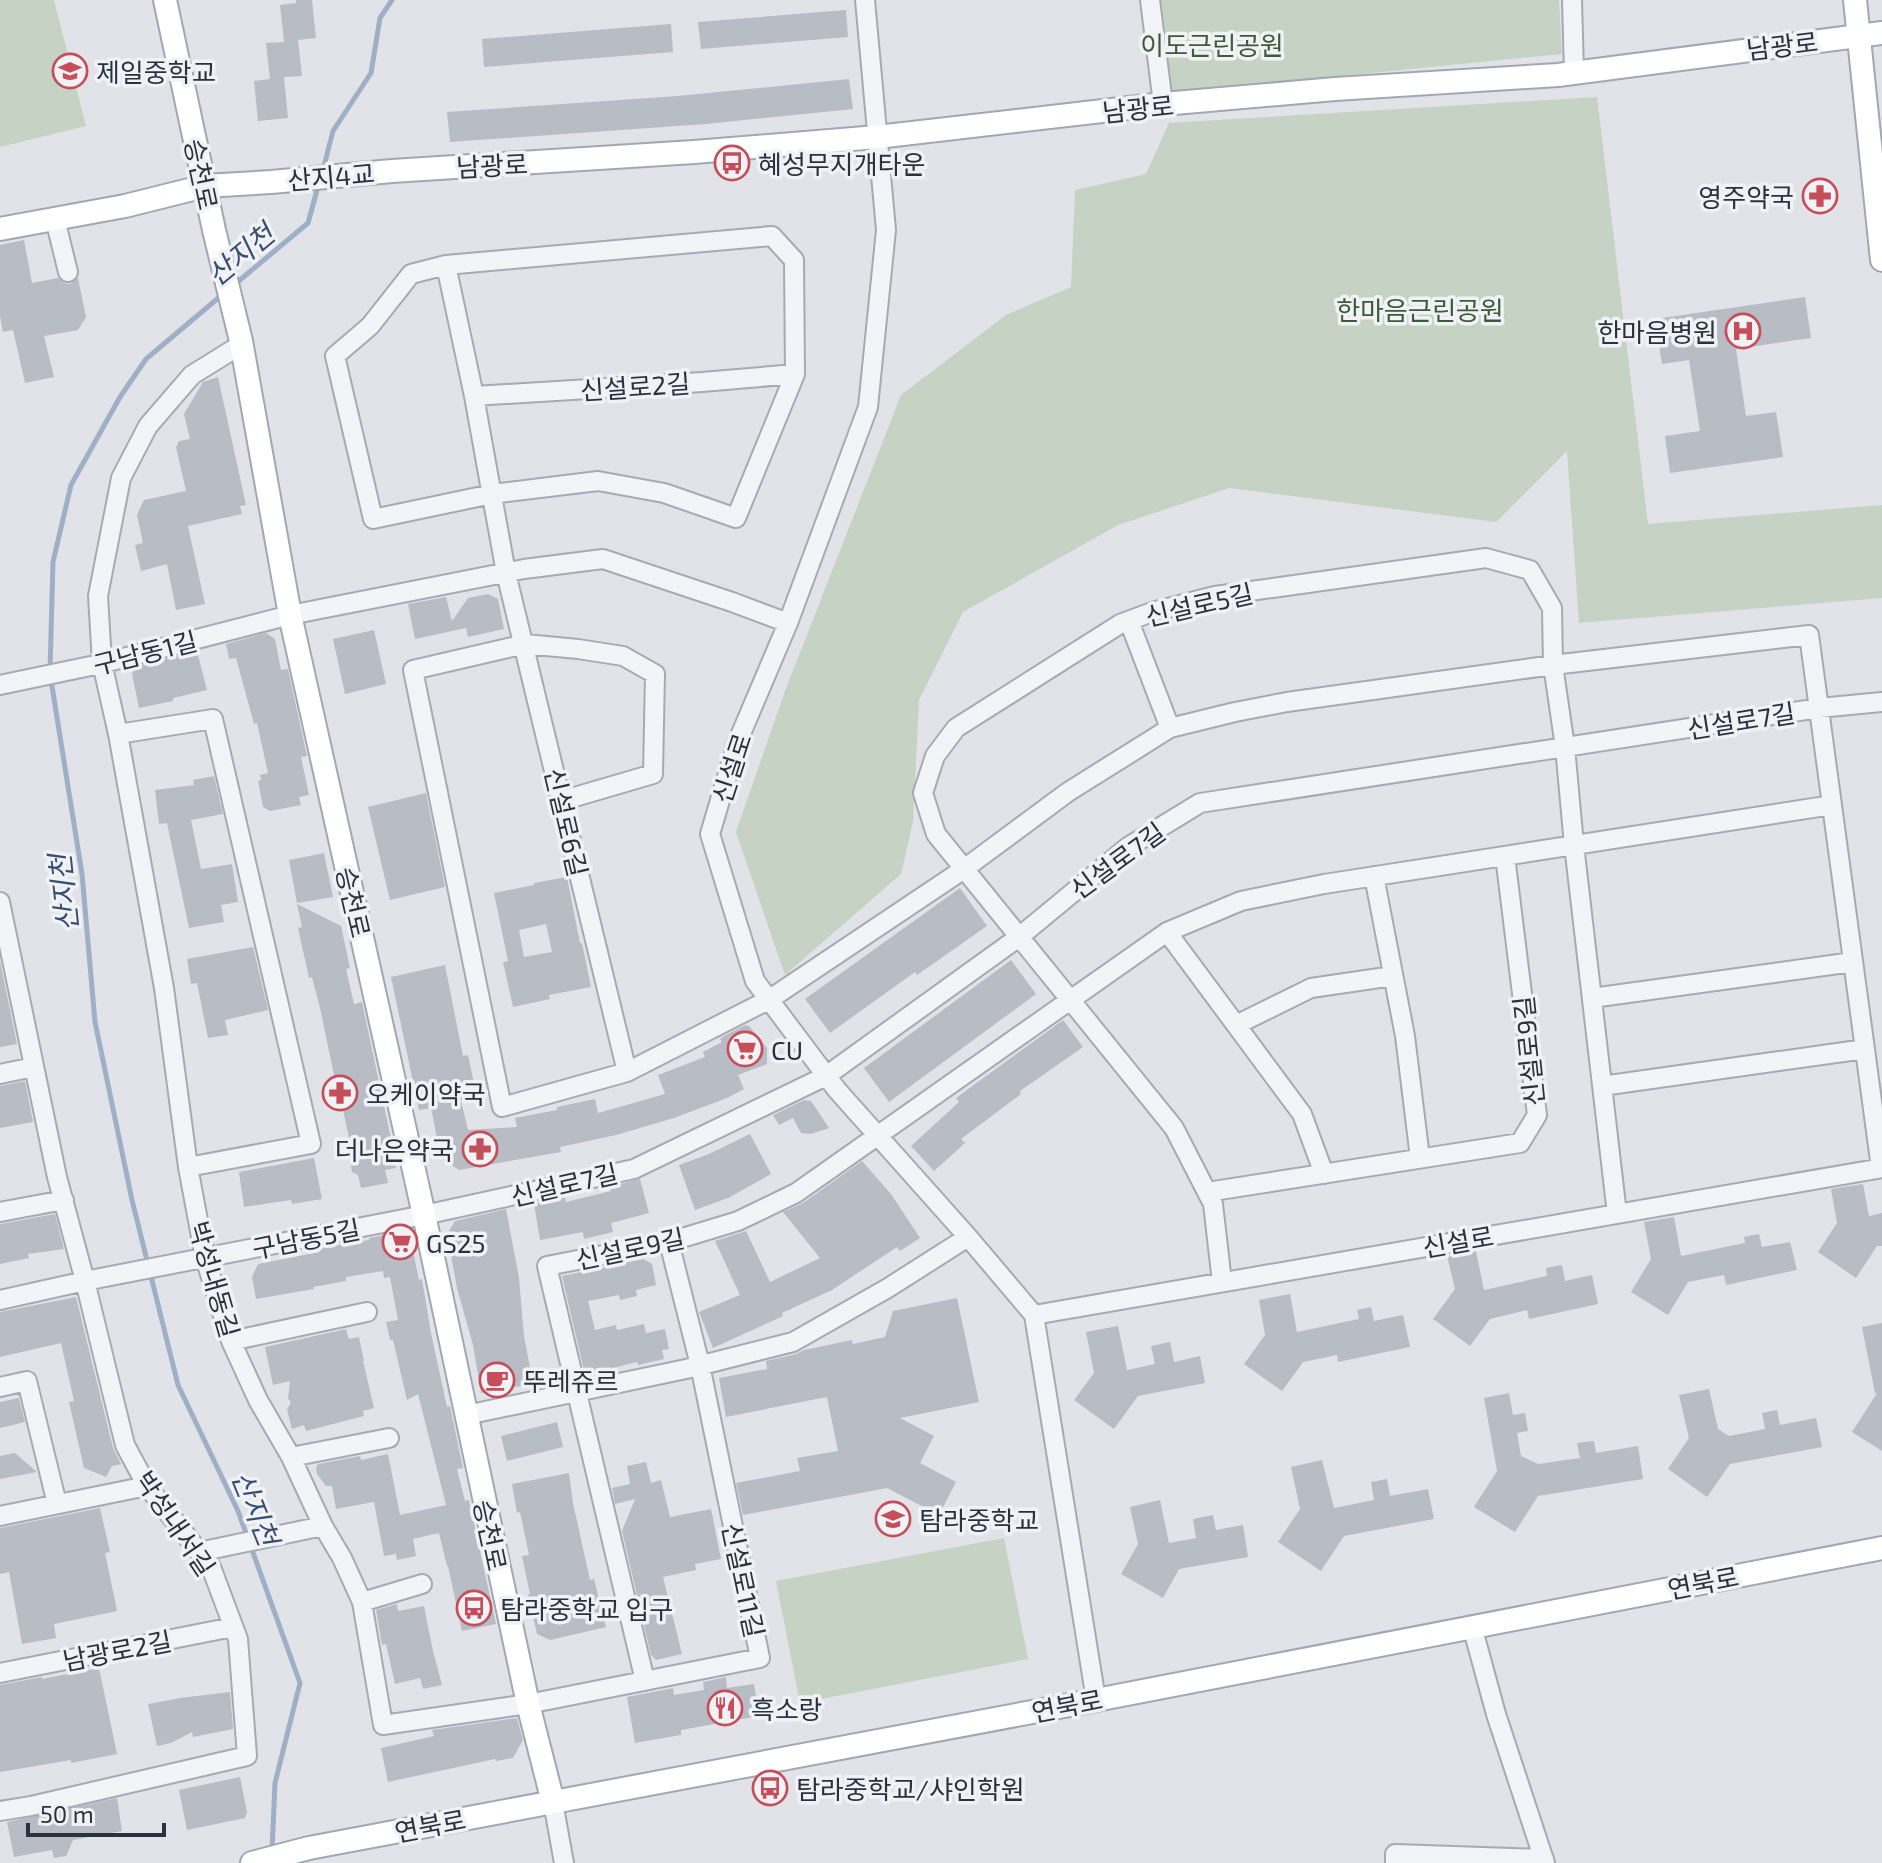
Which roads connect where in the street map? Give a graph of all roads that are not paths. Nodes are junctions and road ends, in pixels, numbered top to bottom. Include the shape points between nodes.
1 (165, 0) edge
2 (865, 0) edge
3 (1150, 0) edge
4 (1572, 0) edge
5 (1855, 0) edge
6 (1882, 33) edge
7 (1859, 36) junction
8 (1574, 72) junction
9 (1163, 104) junction
10 (877, 137) junction
11 (392, 171) joint
12 (205, 186) junction
13 (55, 219) junction
14 (0, 229) edge
15 (1882, 260) edge
16 (446, 265) junction
17 (68, 272) dead end
18 (242, 342) junction
19 (795, 374) junction
20 (474, 396) junction
21 (492, 494) junction
22 (506, 573) junction
23 (290, 615) junction
24 (1129, 621) junction
25 (788, 623) junction
26 (525, 644) junction
27 (101, 664) junction
28 (1553, 665) junction
29 (0, 685) edge
30 (1882, 702) edge
31 (1819, 708) junction
32 (1170, 728) junction
33 (118, 734) junction
34 (1565, 747) junction
35 (561, 801) junction
36 (1832, 805) junction
37 (1574, 845) junction
38 (1505, 856) junction
39 (964, 869) junction
40 (1374, 876) junction
41 (1, 913) edge
42 (1167, 932) junction
43 (1019, 937) junction
44 (1853, 962) junction
45 (1393, 976) junction
46 (1592, 998) junction
47 (770, 999) junction
48 (1070, 1000) junction
49 (1236, 1025) junction
50 (1865, 1049) junction
51 (34, 1067) junction
52 (627, 1072) junction
53 (0, 1074) edge
54 (826, 1076) junction
55 (1602, 1086) junction
56 (877, 1135) junction
57 (1420, 1158) junction
58 (188, 1167) junction
59 (1882, 1168) edge
60 (1324, 1174) junction
61 (1207, 1192) junction
62 (64, 1200) junction
63 (0, 1212) edge
64 (1617, 1214) junction
65 (424, 1215) junction
66 (968, 1237) junction
67 (669, 1242) junction
68 (197, 1259) junction
69 (85, 1281) junction
70 (1222, 1282) junction
71 (0, 1300) edge
72 (367, 1312) dead end
73 (1034, 1315) junction
74 (231, 1341) junction
75 (700, 1365) junction
76 (0, 1387) edge
77 (576, 1392) junction
78 (466, 1415) junction
79 (389, 1438) dead end
80 (291, 1457) junction
81 (147, 1486) junction
82 (57, 1504) junction
83 (0, 1516) edge
84 (323, 1526) junction
85 (1882, 1548) edge
86 (199, 1552) junction
87 (422, 1584) dead end
88 (362, 1602) junction
89 (1472, 1626) junction
90 (233, 1627) junction
91 (0, 1673) edge
92 (645, 1681) junction
93 (1096, 1700) junction
94 (528, 1704) junction
95 (553, 1802) junction
96 (0, 1811) edge
97 (310, 1856) edge
98 (1544, 1861) edge
99 (252, 1863) edge
100 (564, 1863) edge
101 (1395, 1863) edge

1 - 12 main road, 승천로
2 - 10 street, 신설로
3 - 9 street
4 - 8 street
5 - 7 main road
6 - 7 main road, 남광로
7 - 8 main road, 남광로
7 - 15 main road
8 - 9 main road, 남광로
9 - 10 main road, 남광로
10 - 11 main road, 남광로
10 - 25 street, 신설로 via 886,230 868,407
11 - 12 main road, 산지4교
12 - 13 main road
12 - 18 main road, 승천로
13 - 14 main road
13 - 17 street
16 - 19 street via 772,236 794,260
16 - 20 street
16 - 21 street via 411,274 370,326 335,356 373,519
18 - 23 main road, 승천로
18 - 27 street, 박성내동길 via 192,375 148,426 121,478 98,596
19 - 20 street, 신설로2길
19 - 21 street via 736,518 664,493 598,481
20 - 21 street
21 - 22 street
22 - 23 street, 구남동1길
22 - 25 street, 구남동1길 via 603,559
22 - 26 street, 신설로6길
23 - 27 street, 구남동1길
23 - 65 main road, 승천로
24 - 28 street, 신설로5길 via 1215,596 1486,558 1530,570 1552,608
24 - 32 street
24 - 39 street, 신설로5길 via 956,728 935,756 923,793 936,834
25 - 47 street, 신설로 via 737,743 710,834 755,981
26 - 35 street, 신설로6길
26 - 35 street via 623,656 655,674 653,774
26 - 52 street via 413,670 502,1107
27 - 29 street, 구남동1길
27 - 33 street, 박성내동길
28 - 31 street via 1809,635
28 - 32 street via 1287,702
28 - 34 street, 신설로5길
30 - 31 street, 신설로7길
31 - 34 street, 신설로7길
31 - 36 street
32 - 39 street via 1068,792
33 - 58 street, 박성내동길 via 164,988
33 - 58 street via 213,719 311,1144
34 - 37 street, 신설로5길
34 - 43 street, 신설로7길 via 1200,803 1128,847
35 - 52 street, 신설로6길
36 - 37 street, 신설로9길
36 - 44 street
37 - 38 street, 신설로9길
37 - 46 street, 신설로5길
38 - 40 street, 신설로9길
38 - 57 street, 신설로9길 via 1537,1115 1520,1143
39 - 43 street
39 - 47 street
40 - 42 street, 신설로9길 via 1241,901
40 - 45 street
41 - 51 street, 박성내서길
42 - 48 street, 신설로9길
42 - 49 street
43 - 48 street
43 - 54 street, 신설로7길
44 - 46 street
44 - 50 street
45 - 49 street via 1311,988
45 - 57 street
46 - 55 street, 신설로5길
47 - 52 street
47 - 54 street, 신설로
48 - 56 street, 신설로9길
48 - 61 street via 1174,1128
49 - 60 street via 1302,1114
50 - 55 street
50 - 59 street
51 - 53 street
51 - 62 street, 박성내서길
54 - 56 street, 신설로
54 - 65 street, 신설로7길 via 634,1169
55 - 64 street, 신설로5길
56 - 66 street, 신설로
56 - 67 street, 신설로9길 via 796,1193 738,1221
57 - 60 street, 신설로9길
58 - 68 street, 박성내동길
59 - 64 street, 신설로
60 - 61 street, 신설로9길
61 - 70 street
62 - 63 street
62 - 69 street, 박성내서길
64 - 70 street, 신설로
65 - 68 street, 구남동5길
65 - 78 main road, 승천로
66 - 73 street, 신설로
66 - 75 street via 793,1342
67 - 75 street
67 - 77 street, 신설로9길 via 547,1266
68 - 69 street, 구남동5길
68 - 74 street, 박성내동길
69 - 71 street, 구남동5길
69 - 81 street, 박성내서길 via 125,1445
70 - 73 street, 신설로
72 - 74 street
73 - 93 street
74 - 80 street, 박성내동길
75 - 77 street
75 - 92 street, 신설로11길 via 760,1658
76 - 82 street via 27,1381
77 - 78 street
77 - 92 street, 신설로9길
78 - 94 main road, 승천로
79 - 80 street
80 - 84 street, 박성내동길
81 - 82 street
81 - 86 street, 박성내서길
82 - 83 street
84 - 86 street
84 - 88 street, 박성내동길
85 - 89 main road, 연북로
86 - 90 street, 박성내서길 via 211,1567
87 - 88 street
88 - 94 street, 박성내동길 via 383,1725
89 - 93 main road, 연북로
89 - 98 street
90 - 91 street, 남광로2길
90 - 96 street, 박성내서길 via 247,1756
92 - 94 street, 신설로11길
93 - 95 main road, 연북로
94 - 95 main road, 승천로
95 - 97 main road, 연북로
95 - 100 street
97 - 99 main road, 연북로
98 - 101 street via 1395,1854

